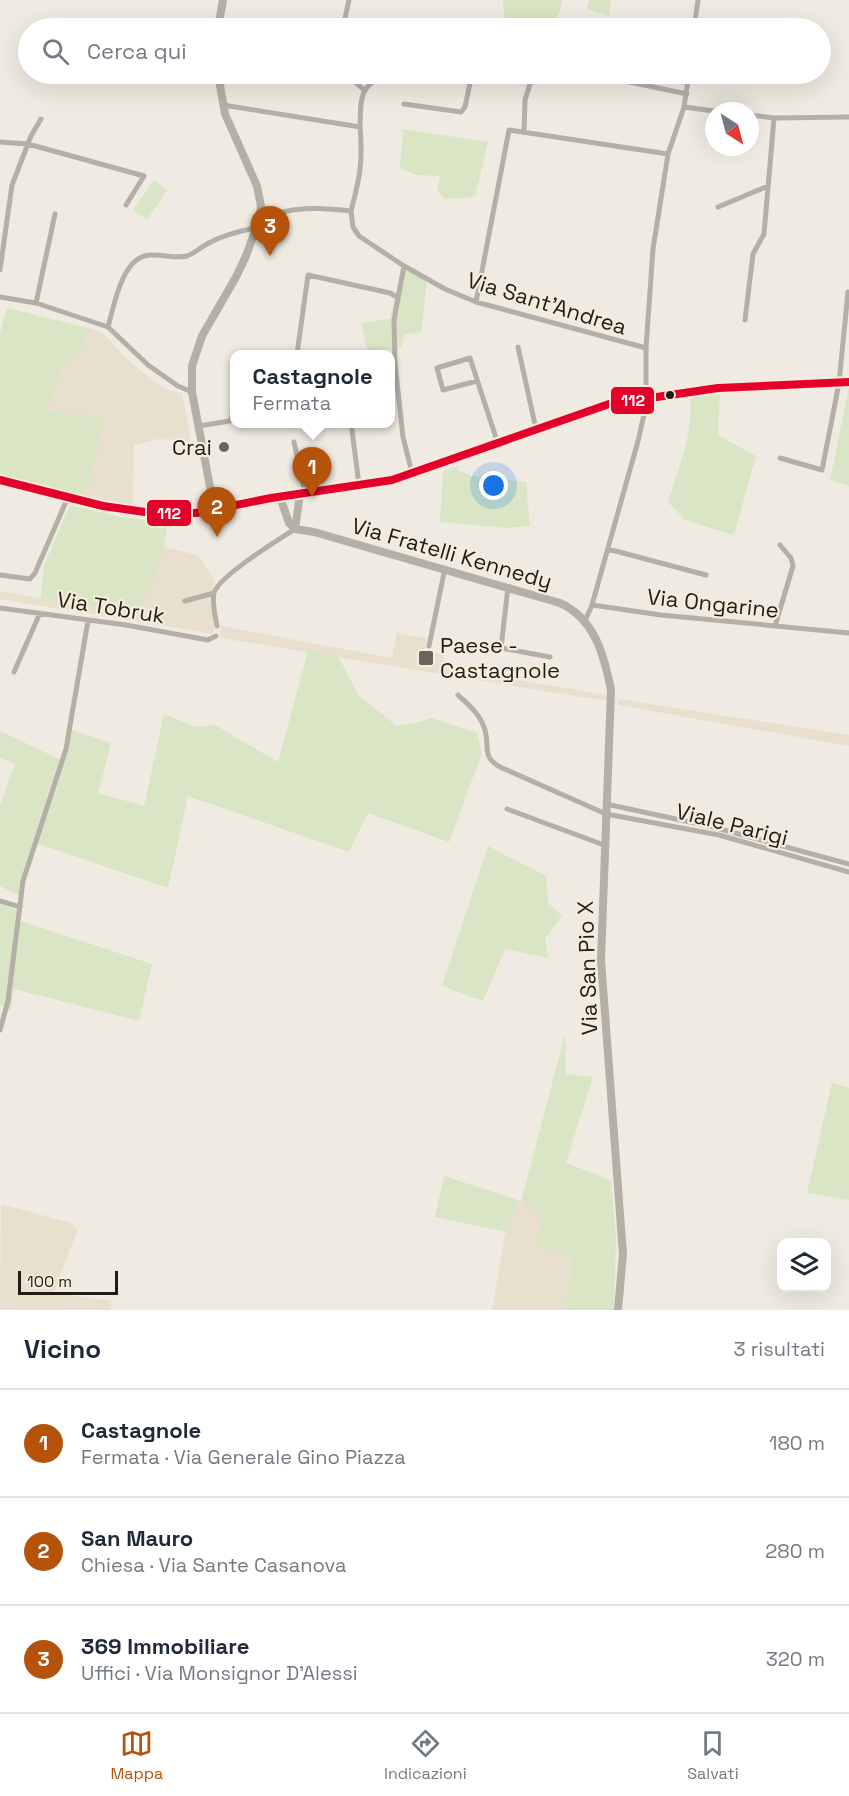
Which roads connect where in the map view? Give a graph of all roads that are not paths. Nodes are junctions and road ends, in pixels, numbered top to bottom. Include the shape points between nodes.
1 (223, 0) edge
2 (349, 0) edge
3 (698, 0) edge
4 (220, 18) edge
5 (345, 18) edge
6 (695, 18) edge
7 (220, 84) edge
8 (357, 84) edge
9 (370, 84) edge
10 (469, 84) edge
11 (530, 84) edge
12 (640, 84) edge
13 (688, 84) edge
14 (364, 90) junction
15 (687, 94) junction
16 (404, 104) dead end
17 (223, 105) junction
18 (684, 107) junction
19 (705, 110) edge
20 (759, 116) edge
21 (849, 117) edge
22 (774, 118) junction
23 (41, 119) dead end
24 (360, 127) junction
25 (524, 132) junction
26 (0, 142) edge
27 (28, 144) junction
28 (668, 154) junction
29 (768, 186) junction
30 (126, 205) dead end
31 (718, 207) dead end
32 (351, 211) junction
33 (55, 214) dead end
34 (257, 224) junction
35 (404, 266) junction
36 (0, 270) edge
37 (848, 292) edge
38 (0, 297) edge
39 (397, 297) junction
40 (476, 302) junction
41 (36, 303) junction
42 (745, 320) dead end
43 (108, 327) junction
44 (518, 347) dead end
45 (645, 348) junction
46 (298, 350) edge
47 (393, 350) edge
48 (395, 379) edge
49 (477, 381) junction
50 (849, 382) edge
51 (839, 383) junction
52 (192, 392) junction
53 (648, 397) junction
54 (230, 421) edge
55 (199, 426) junction
56 (536, 429) junction
57 (352, 430) dead end
58 (294, 442) dead end
59 (498, 444) junction
60 (780, 458) dead end
61 (412, 473) junction
62 (0, 480) edge
63 (360, 485) junction
64 (303, 493) junction
65 (280, 497) junction
66 (68, 498) junction
67 (214, 508) junction
68 (295, 529) junction
69 (780, 545) dead end
70 (608, 549) junction
71 (445, 568) junction
72 (0, 574) edge
73 (706, 575) dead end
74 (508, 587) junction
75 (214, 593) junction
76 (185, 601) dead end
77 (592, 605) junction
78 (0, 608) edge
79 (40, 613) junction
80 (88, 621) junction
81 (587, 624) junction
82 (217, 626) dead end
83 (775, 626) junction
84 (849, 633) edge
85 (216, 636) dead end
86 (429, 646) dead end
87 (550, 657) dead end
88 (14, 672) dead end
89 (458, 695) dead end
90 (606, 804) junction
91 (507, 809) dead end
92 (606, 814) junction
93 (604, 846) junction
94 (849, 864) edge
95 (849, 872) edge
96 (0, 900) edge
97 (20, 907) junction
98 (0, 1030) edge
99 (618, 1310) edge

1 - 4 main road
2 - 5 street
3 - 6 street
7 - 17 main road
8 - 14 street
9 - 14 street
10 - 16 street via 461,112
11 - 25 street
12 - 15 street
13 - 15 street
14 - 24 street
15 - 18 street
17 - 24 street
17 - 34 main road via 258,186 261,206
18 - 19 street
18 - 28 street
20 - 22 street
21 - 22 street
22 - 29 street
23 - 27 street
24 - 32 street via 361,169
25 - 28 street
25 - 40 street via 509,130
26 - 27 street
27 - 30 street via 144,176
27 - 36 street via 12,184
28 - 45 street via 652,249
29 - 31 street
29 - 42 street via 764,234 753,254
32 - 34 street via 315,207 272,214
32 - 35 street, Via Sant'Andrea via 353,227 360,236
33 - 41 street
34 - 43 street via 190,255 148,255 138,259 122,280
34 - 52 main road via 236,277 196,349
35 - 39 street
35 - 40 street, Via Sant'Andrea
37 - 51 street
38 - 41 street
39 - 46 street via 308,274
39 - 47 street
40 - 45 street, Via Sant'Andrea
41 - 43 street
43 - 52 street via 148,365
44 - 56 street
45 - 53 street
48 - 61 street
49 - 49 street via 443,390 437,368 470,358
49 - 59 street
50 - 51 main road
51 - 53 main road via 718,388
51 - 60 street via 822,470
52 - 55 main road
53 - 56 main road via 589,410
53 - 70 street
54 - 55 street
55 - 67 main road
56 - 59 main road
57 - 63 street
58 - 64 street
59 - 61 main road
61 - 63 main road
62 - 66 main road
63 - 64 main road
64 - 65 main road
64 - 68 main road
65 - 67 main road
65 - 68 main road
66 - 67 main road via 153,513 183,514
66 - 72 street via 30,579
68 - 71 main road, Via Fratelli Kennedy
68 - 75 street via 219,583
69 - 83 street via 793,566
70 - 73 street
70 - 77 street
71 - 74 main road, Via Fratelli Kennedy
71 - 86 street
74 - 81 main road, Via Fratelli Kennedy via 560,603 576,611
74 - 87 street via 501,648
75 - 76 street
75 - 82 street
77 - 81 street
77 - 83 street, Via Ongarine
78 - 79 street, Via Tobruk
79 - 80 street, Via Tobruk
79 - 88 street
80 - 85 street, Via Tobruk via 208,640
80 - 97 street via 66,749 23,881
81 - 90 main road, Via San Pio X via 606,665 611,690
83 - 84 street, Via Ongarine
89 - 92 street, Viale Parigi via 476,711 485,731 487,757 492,763
90 - 92 main road, Via San Pio X
90 - 94 street, Viale Parigi via 713,826
91 - 93 street
92 - 93 main road, Via San Pio X
92 - 95 street, Viale Parigi via 719,835
93 - 99 main road, Via San Pio X via 601,960 623,1254
96 - 97 street
97 - 98 street via 8,1000

